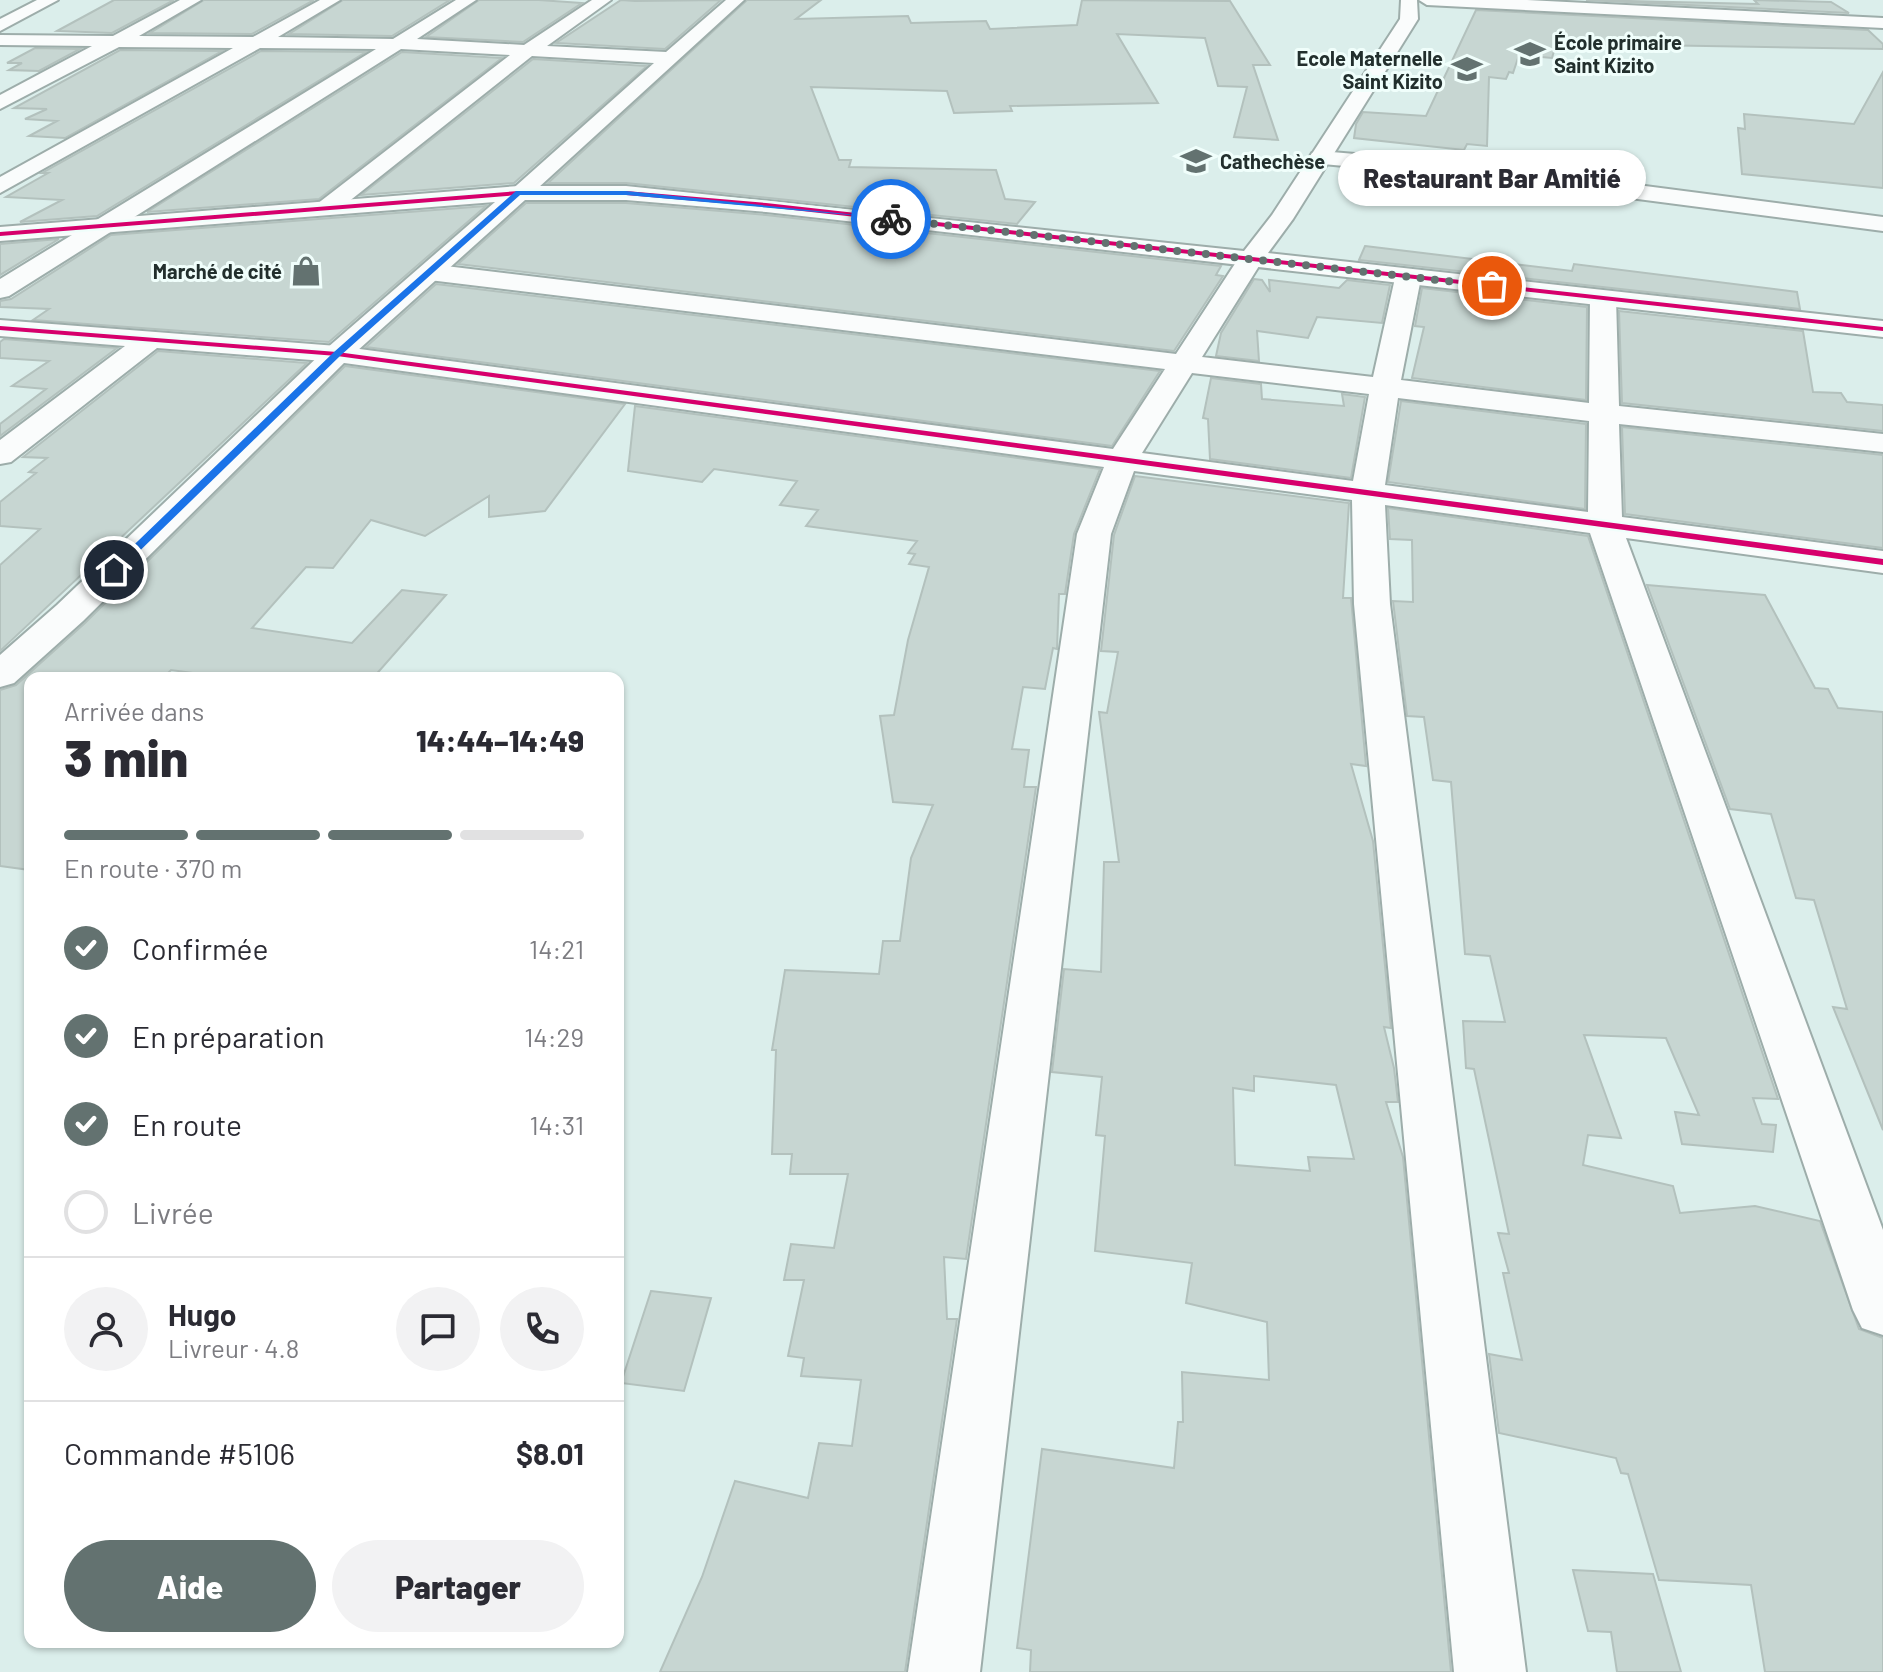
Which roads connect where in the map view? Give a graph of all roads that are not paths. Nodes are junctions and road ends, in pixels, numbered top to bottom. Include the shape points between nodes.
1 (50, 0) edge
2 (193, 0) edge
3 (332, 0) edge
4 (468, 0) edge
5 (603, 0) edge
6 (736, 0) edge
7 (1409, 0) edge
8 (1427, 0) edge
9 (1883, 14) edge
10 (1749, 15) junction
11 (1883, 23) edge
12 (0, 26) edge
13 (0, 40) edge
14 (117, 40) junction
15 (255, 41) junction
16 (400, 44) junction
17 (527, 51) junction
18 (673, 58) junction
19 (0, 103) edge
20 (1315, 166) junction
21 (0, 186) edge
22 (519, 193) junction
23 (325, 209) junction
24 (1883, 224) edge
25 (100, 227) junction
26 (0, 234) edge
27 (1251, 258) junction
28 (429, 272) junction
29 (1408, 278) junction
30 (0, 290) edge
31 (1603, 298) junction
32 (0, 328) edge
33 (1883, 329) edge
34 (149, 341) junction
35 (337, 354) junction
36 (1185, 361) junction
37 (1387, 388) junction
38 (1606, 414) junction
39 (1883, 443) edge
40 (0, 455) edge
41 (1122, 460) junction
42 (1368, 494) junction
43 (1605, 526) junction
44 (1883, 562) edge
45 (0, 675) edge
46 (1883, 1310) edge
47 (944, 1672) edge
48 (1490, 1672) edge

1 - 12 street
2 - 14 street
3 - 15 street
4 - 16 street
5 - 17 street
6 - 18 street
7 - 20 street via 1409,19
8 - 10 street
9 - 10 street
10 - 11 street
13 - 14 street
14 - 15 street
14 - 19 street
15 - 16 street
15 - 21 street
16 - 17 street
16 - 25 street
17 - 18 street
17 - 23 street
18 - 22 street
20 - 24 street via 1550,181
20 - 27 street
22 - 23 street
22 - 27 street via 626,193 766,205
22 - 28 street
23 - 25 street
25 - 26 street
25 - 30 street
27 - 29 street
27 - 36 street
28 - 35 street
28 - 36 street
29 - 31 street
29 - 37 street
31 - 33 street
31 - 38 street
32 - 34 street
34 - 35 street
34 - 40 street
35 - 41 street
35 - 45 street
36 - 37 street
36 - 41 street
37 - 38 street
37 - 42 street
38 - 39 street
38 - 43 street
41 - 42 street
41 - 47 street via 1094,534
42 - 43 street
42 - 48 street via 1372,604
43 - 44 street
43 - 46 street

